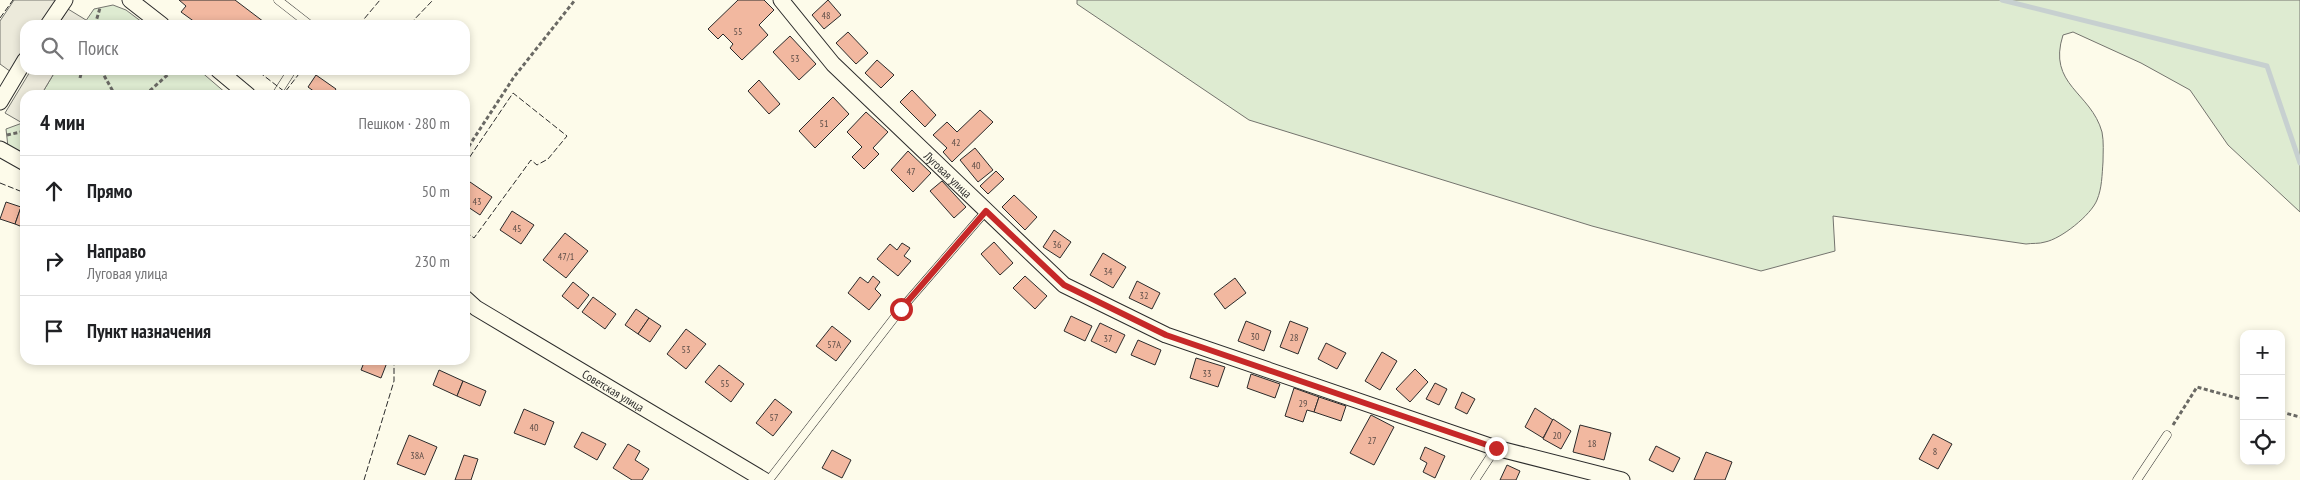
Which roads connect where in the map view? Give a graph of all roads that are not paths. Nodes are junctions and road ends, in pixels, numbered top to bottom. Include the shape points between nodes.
1 (65, 0) edge
2 (130, 0) edge
3 (278, 0) edge
4 (781, 0) edge
5 (51, 20) edge
6 (156, 20) edge
7 (304, 20) edge
8 (20, 66) edge
9 (224, 75) edge
10 (289, 75) edge
11 (6, 83) edge
12 (242, 90) edge
13 (279, 90) edge
14 (0, 102) edge
15 (2, 142) edge
16 (20, 158) edge
17 (986, 211) junction
18 (470, 303) edge
19 (2167, 435) road end
20 (1496, 448) junction
21 (764, 480) edge
22 (769, 480) edge
23 (1475, 480) edge
24 (1622, 480) edge
25 (2136, 480) edge

1 - 5 street
2 - 6 street
3 - 7 lane
4 - 17 street, Луговая улица via 833,64
8 - 11 street
9 - 12 street
10 - 13 lane
11 - 14 street
15 - 16 street
17 - 20 street, Луговая улица via 1064,285 1166,335
17 - 22 lane via 901,309
18 - 21 street, Советская улица
19 - 25 lane
20 - 23 lane
20 - 24 street, Луговая улица

